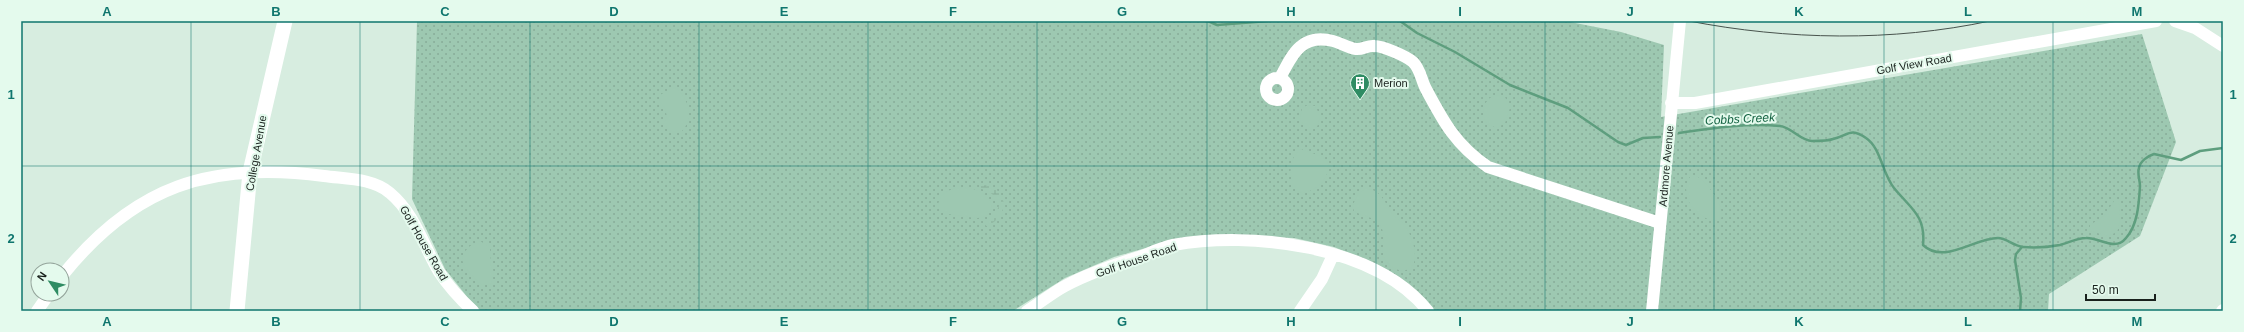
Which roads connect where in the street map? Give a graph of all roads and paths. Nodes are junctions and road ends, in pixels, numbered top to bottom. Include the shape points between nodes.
1 (285, 21) edge
2 (1680, 21) edge
3 (2156, 21) edge
4 (2175, 21) edge
5 (2223, 46) edge
6 (1280, 78) dead end
7 (1672, 104) junction
8 (250, 172) junction
9 (1660, 223) junction
10 (1333, 255) junction
11 (70, 267) edge
12 (43, 302) edge
13 (37, 311) edge
14 (237, 311) edge
15 (473, 311) edge
16 (1027, 311) edge
17 (1300, 311) edge
18 (1428, 311) edge
19 (1652, 311) edge

1 - 8 main road, College Avenue
2 - 7 street, Ardmore Avenue
3 - 7 street, Golf View Road via 1695,103
4 - 5 street via 2194,28
6 - 9 street via 1294,52 1303,44 1317,39 1333,41 1357,50 1373,46 1399,54 1412,62 1421,73 1425,87 1456,141 1470,155 1488,167
7 - 9 street, Ardmore Avenue
8 - 11 street, Golf House Road via 215,176 180,185 153,196 95,238
8 - 14 main road, College Avenue
8 - 15 street, Golf House Road via 308,174 358,180 389,192 407,210 441,275
9 - 19 street, Ardmore Avenue
10 - 16 street, Golf House Road via 1294,245 1235,240 1172,245 1066,286
10 - 17 street via 1322,278
10 - 18 street, Golf House Road via 1365,265 1391,280
12 - 13 street

